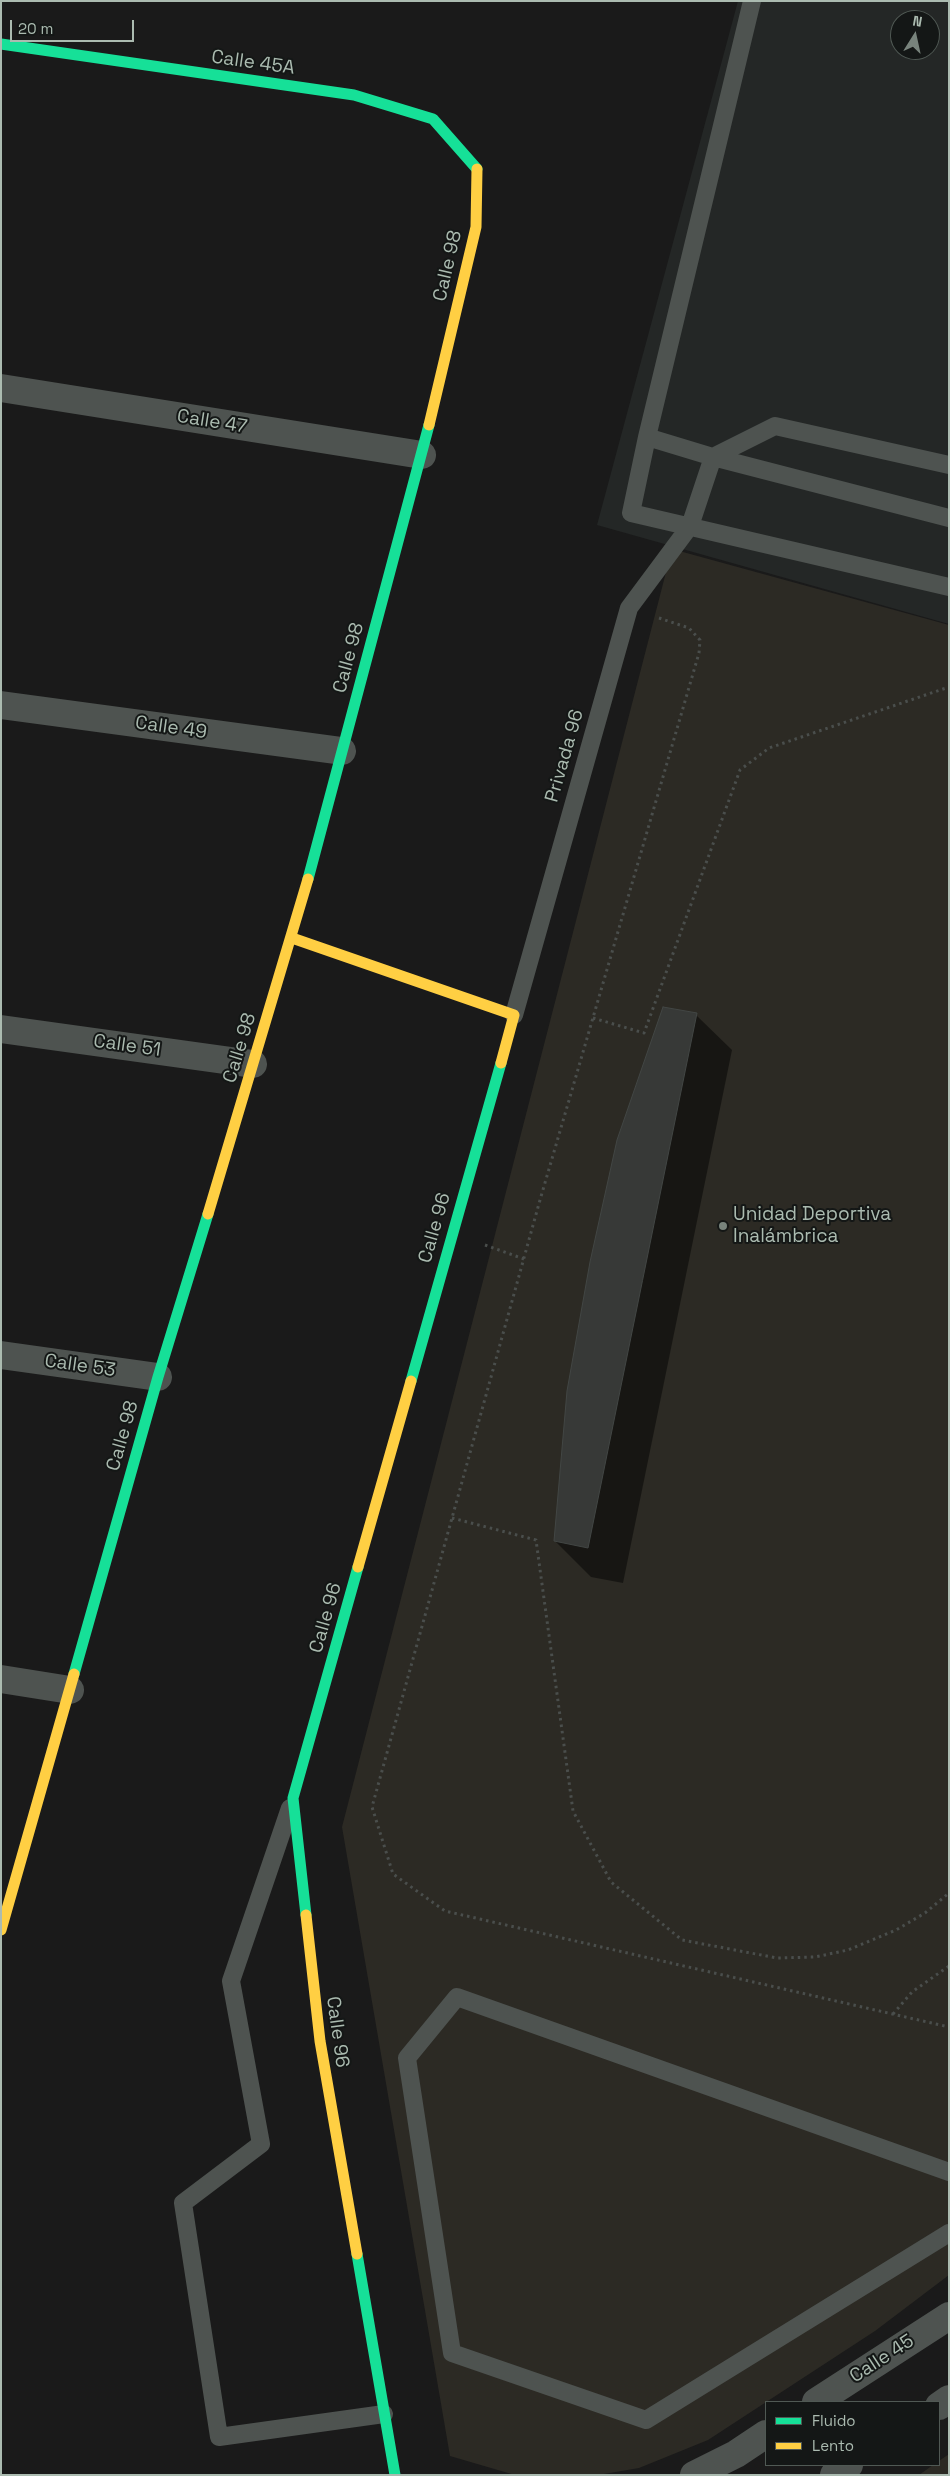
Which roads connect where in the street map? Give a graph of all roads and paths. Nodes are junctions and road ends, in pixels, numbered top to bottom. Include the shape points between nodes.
1 (752, 1) edge
2 (1, 44) edge
3 (476, 168) joint
4 (1, 388) edge
5 (647, 437) junction
6 (422, 455) junction
7 (712, 457) junction
8 (949, 465) edge
9 (949, 518) edge
10 (690, 526) junction
11 (949, 587) edge
12 (629, 608) junction
13 (949, 687) edge
14 (1, 705) edge
15 (342, 751) junction
16 (292, 938) junction
17 (514, 1015) junction
18 (593, 1018) junction
19 (1, 1029) edge
20 (253, 1064) junction
21 (1, 1355) edge
22 (158, 1377) junction
23 (452, 1518) junction
24 (1, 1679) edge
25 (70, 1690) junction
26 (293, 1798) junction
27 (949, 1893) edge
28 (1, 1930) edge
29 (949, 1966) edge
30 (892, 2014) junction
31 (949, 2028) edge
32 (949, 2172) edge
33 (949, 2233) edge
34 (949, 2316) edge
35 (818, 2401) edge
36 (384, 2414) junction
37 (765, 2435) edge
38 (848, 2466) edge
39 (395, 2475) edge
40 (694, 2475) edge
41 (834, 2475) edge

1 - 5 lane
2 - 3 street, Calle 45A via 354,95 433,119
3 - 6 street, Calle 98 via 476,227
4 - 6 street, Calle 47
5 - 7 lane
5 - 10 lane via 631,513
6 - 15 street, Calle 98
7 - 8 lane via 775,426
7 - 9 lane
7 - 10 lane, Privada 96
10 - 11 lane
10 - 12 lane, Privada 96
12 - 17 lane, Privada 96
12 - 18 path via 689,628 700,640 699,652
13 - 18 path via 769,748 740,770 644,1034
14 - 15 street, Calle 49
15 - 16 street, Calle 98
16 - 17 street
16 - 20 street, Calle 98
17 - 26 street, Calle 96
18 - 23 path
19 - 20 street, Calle 51
20 - 22 street, Calle 98
21 - 22 street, Calle 53
22 - 25 street, Calle 98
23 - 27 path via 536,1540 573,1810 611,1882 682,1940 778,1958 815,1957 848,1950 896,1930 925,1913
23 - 30 path via 372,1807 393,1874 445,1911
24 - 25 street
25 - 28 street, Calle 98
26 - 36 street, Calle 96 via 320,2041
26 - 36 lane via 231,1981 261,2144 183,2203 219,2437
29 - 30 path via 912,1992
30 - 31 path
32 - 33 lane via 457,1997 407,2058 452,2353 646,2420
34 - 35 street, Calle 45
36 - 39 street, Calle 96
37 - 40 street
38 - 41 street

